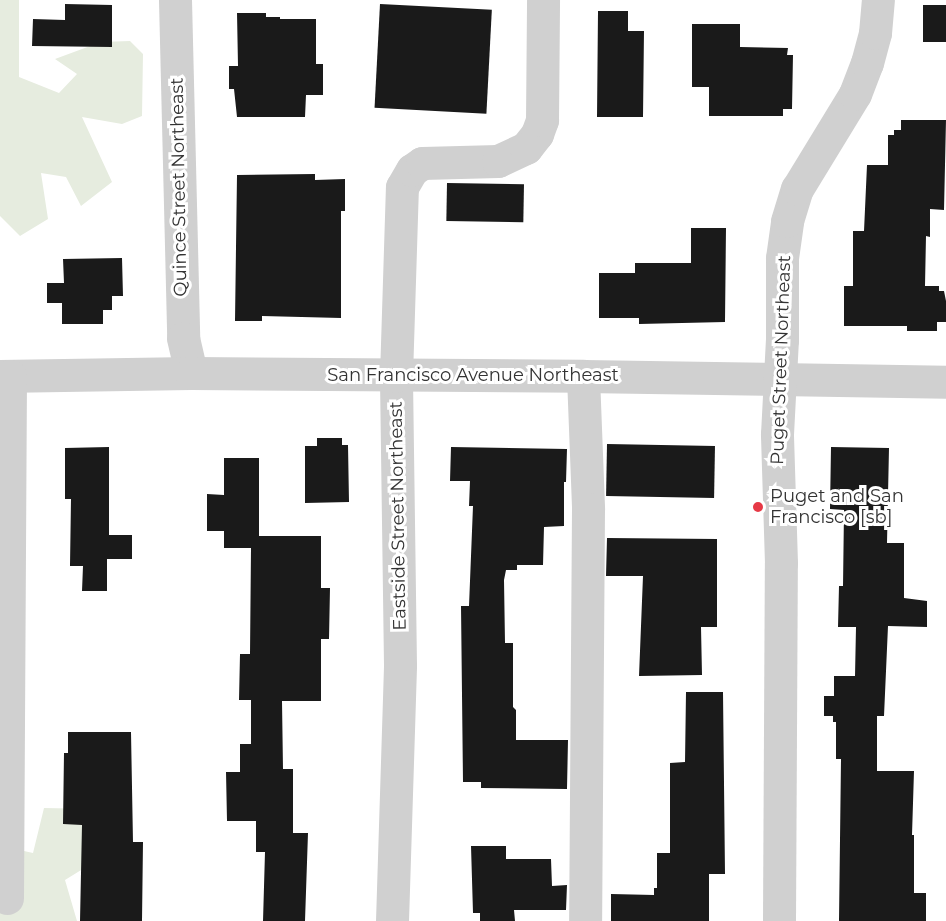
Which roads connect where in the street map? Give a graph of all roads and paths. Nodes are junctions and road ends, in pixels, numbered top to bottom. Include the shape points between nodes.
1 (175, 0) edge
2 (543, 0) edge
3 (878, 0) edge
4 (191, 374) junction
5 (5, 376) edge
6 (396, 376) junction
7 (583, 376) junction
8 (779, 380) junction
9 (946, 382) edge
10 (7, 898) dead end
11 (392, 921) edge
12 (585, 921) edge
13 (779, 921) edge

1 - 4 street, Quince Street Northeast via 183,338
2 - 6 street, Eastside Street Northeast via 542,120 537,134 526,148 498,161 422,163 412,170 402,187
3 - 8 street, Puget Street Northeast via 875,33 855,94 797,189 787,221 782,258
4 - 5 street, San Francisco Avenue Northeast
4 - 6 street, San Francisco Avenue Northeast
5 - 10 street
6 - 7 street, San Francisco Avenue Northeast
6 - 11 street, Eastside Street Northeast via 400,665
7 - 8 street, San Francisco Avenue Northeast
7 - 12 street via 588,509
8 - 9 street, San Francisco Avenue Northeast
8 - 13 street, Puget Street Northeast

